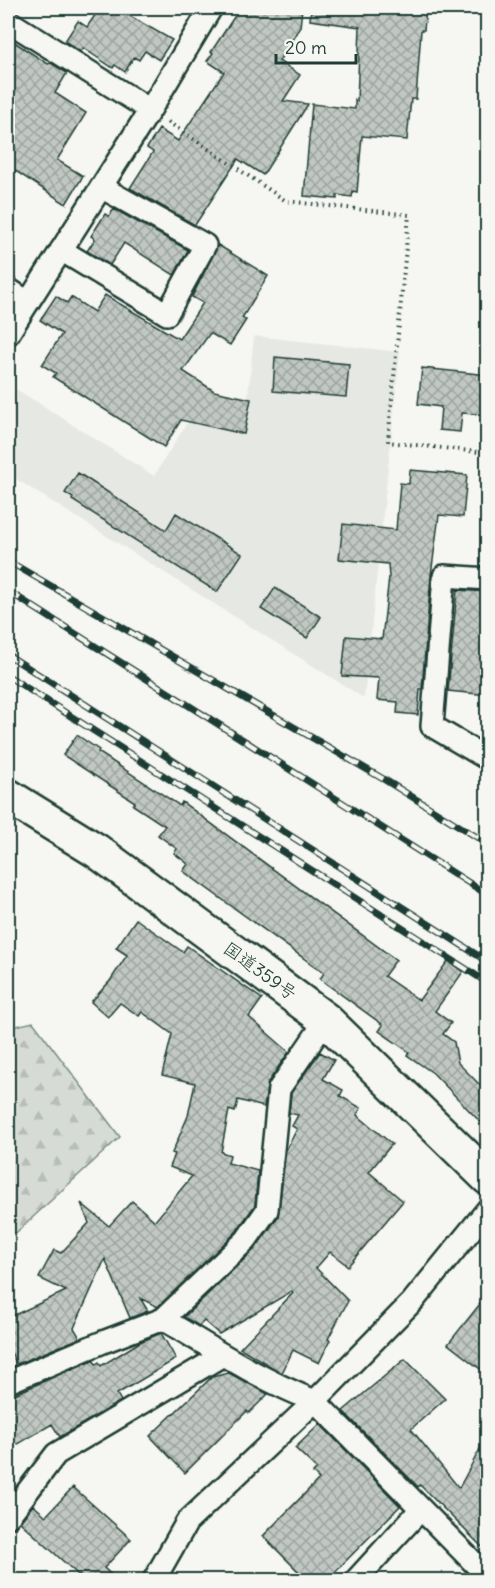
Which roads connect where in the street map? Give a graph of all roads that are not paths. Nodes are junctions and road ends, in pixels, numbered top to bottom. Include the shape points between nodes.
1 (211, 8) edge
2 (8, 21) edge
3 (150, 110) junction
4 (101, 187) junction
5 (61, 249) junction
6 (8, 290) edge
7 (28, 302) junction
8 (8, 334) edge
9 (488, 579) edge
10 (488, 759) edge
11 (8, 796) edge
12 (326, 1020) junction
13 (488, 1178) edge
14 (488, 1209) edge
15 (163, 1319) junction
16 (223, 1355) junction
17 (8, 1382) edge
18 (315, 1401) junction
19 (421, 1509) junction
20 (8, 1517) edge
21 (488, 1577) edge
22 (154, 1581) edge
23 (356, 1581) edge

1 - 3 street
2 - 3 street
3 - 4 street
4 - 5 street
4 - 5 street via 205,245 167,314
5 - 7 street
6 - 7 street
7 - 8 street
9 - 10 street via 444,576 432,726
11 - 12 highway, 国道359号 via 97,851
12 - 13 highway, 国道359号
12 - 15 street via 279,1089 267,1210 246,1240
14 - 18 street via 413,1301
15 - 16 street
15 - 17 street
16 - 18 street via 283,1389
16 - 20 street via 56,1454
18 - 19 street
18 - 22 street via 187,1522
19 - 21 street
19 - 23 street

